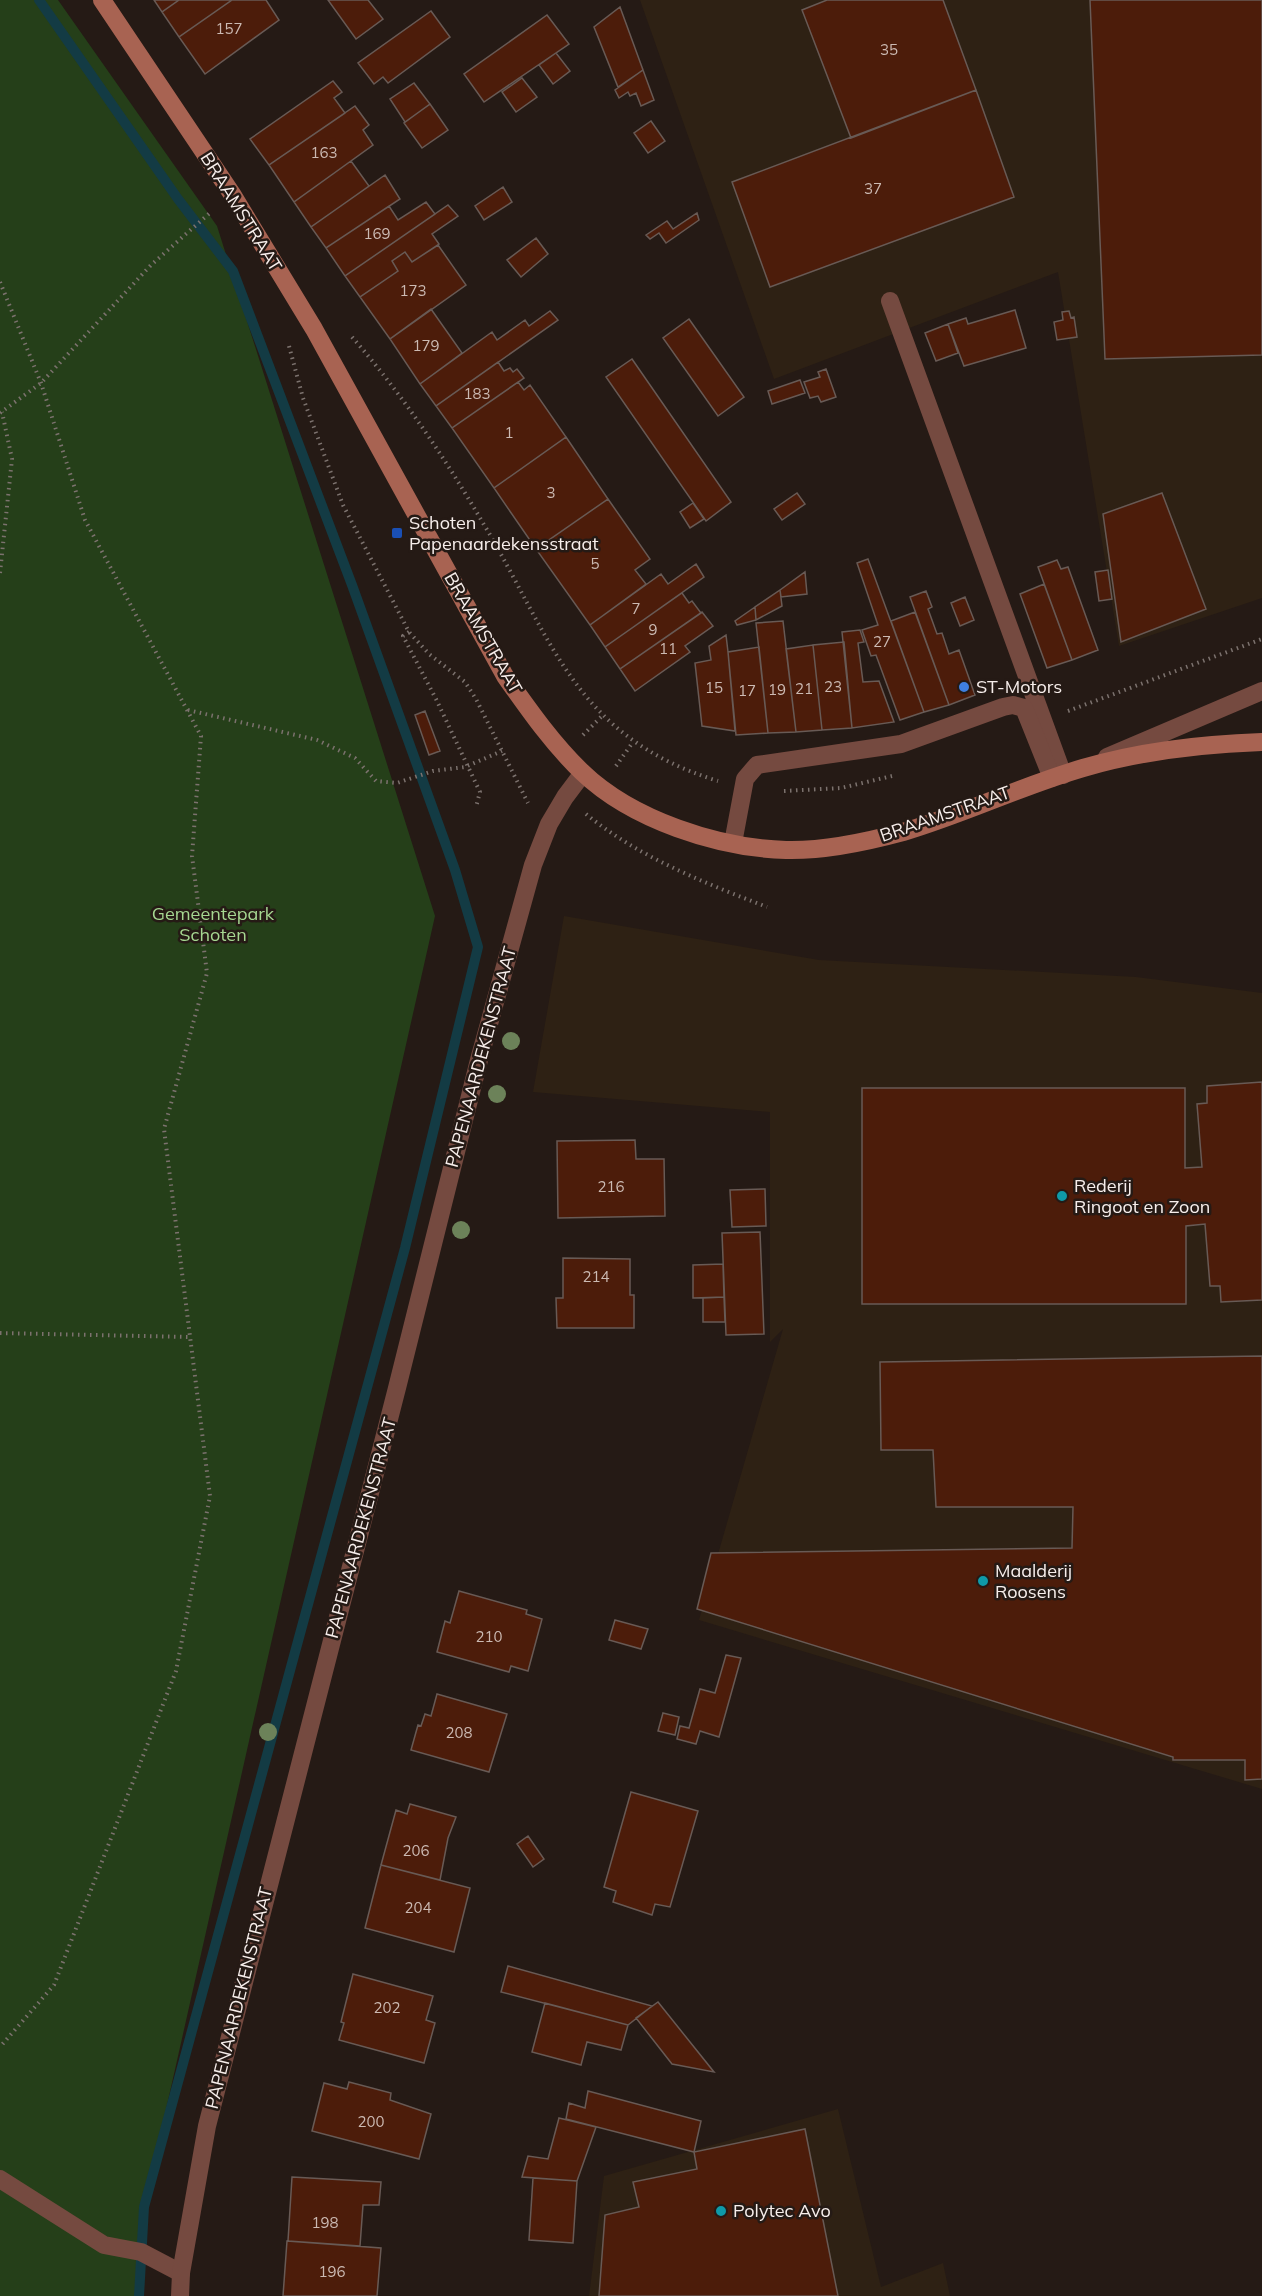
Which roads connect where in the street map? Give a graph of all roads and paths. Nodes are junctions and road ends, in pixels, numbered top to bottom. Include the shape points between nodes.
1 (102, 0) edge
2 (201, 221) dead end
3 (0, 282) edge
4 (890, 301) dead end
5 (349, 334) dead end
6 (289, 344) dead end
7 (41, 384) junction
8 (1, 412) edge
9 (0, 573) edge
10 (409, 632) junction
11 (1262, 690) edge
12 (187, 710) junction
13 (633, 742) dead end
14 (1262, 742) edge
15 (502, 751) junction
16 (468, 766) junction
17 (1083, 768) junction
18 (583, 773) junction
19 (1057, 776) junction
20 (565, 797) junction
21 (476, 807) dead end
22 (549, 824) junction
23 (733, 843) junction
24 (767, 907) dead end
25 (0, 1333) edge
26 (190, 1337) junction
27 (0, 2047) edge
28 (0, 2179) edge
29 (181, 2273) junction
30 (180, 2296) edge

1 - 18 street, BRAAMSTRAAT via 232,194 314,329 505,676 543,730
2 - 7 path via 151,265
3 - 7 path
4 - 19 street
5 - 13 path via 403,400 485,525 556,656 602,716
6 - 10 path via 303,398 343,506
7 - 8 path
7 - 12 path via 85,520
8 - 9 path via 12,459
10 - 15 path via 465,682
10 - 16 path via 403,636
11 - 17 street, BRAAMSTRAAT
12 - 16 path via 317,740 355,758 376,781 397,783 434,771
12 - 26 path via 201,736 192,856 207,973 164,1129
14 - 17 street, BRAAMSTRAAT via 1143,753
15 - 16 path
15 - 22 path via 529,804
16 - 21 path via 480,792
17 - 19 street, BRAAMSTRAAT
18 - 20 street, PAPENAARDEKENSTRAAT
18 - 23 street, BRAAMSTRAAT via 621,801 669,825
19 - 23 street, BRAAMSTRAAT via 903,831 846,845 786,850
19 - 23 street via 1024,708 1003,707 901,744 757,765 745,779
20 - 22 street, PAPENAARDEKENSTRAAT
20 - 24 path via 604,829 645,854
22 - 29 street, PAPENAARDEKENSTRAAT via 533,865 479,1060 253,1939 207,2126
25 - 26 path
26 - 27 path via 210,1496 176,1671 54,1985
28 - 29 street via 104,2245 141,2252
29 - 30 street, PAPENAARDEKENSTRAAT

